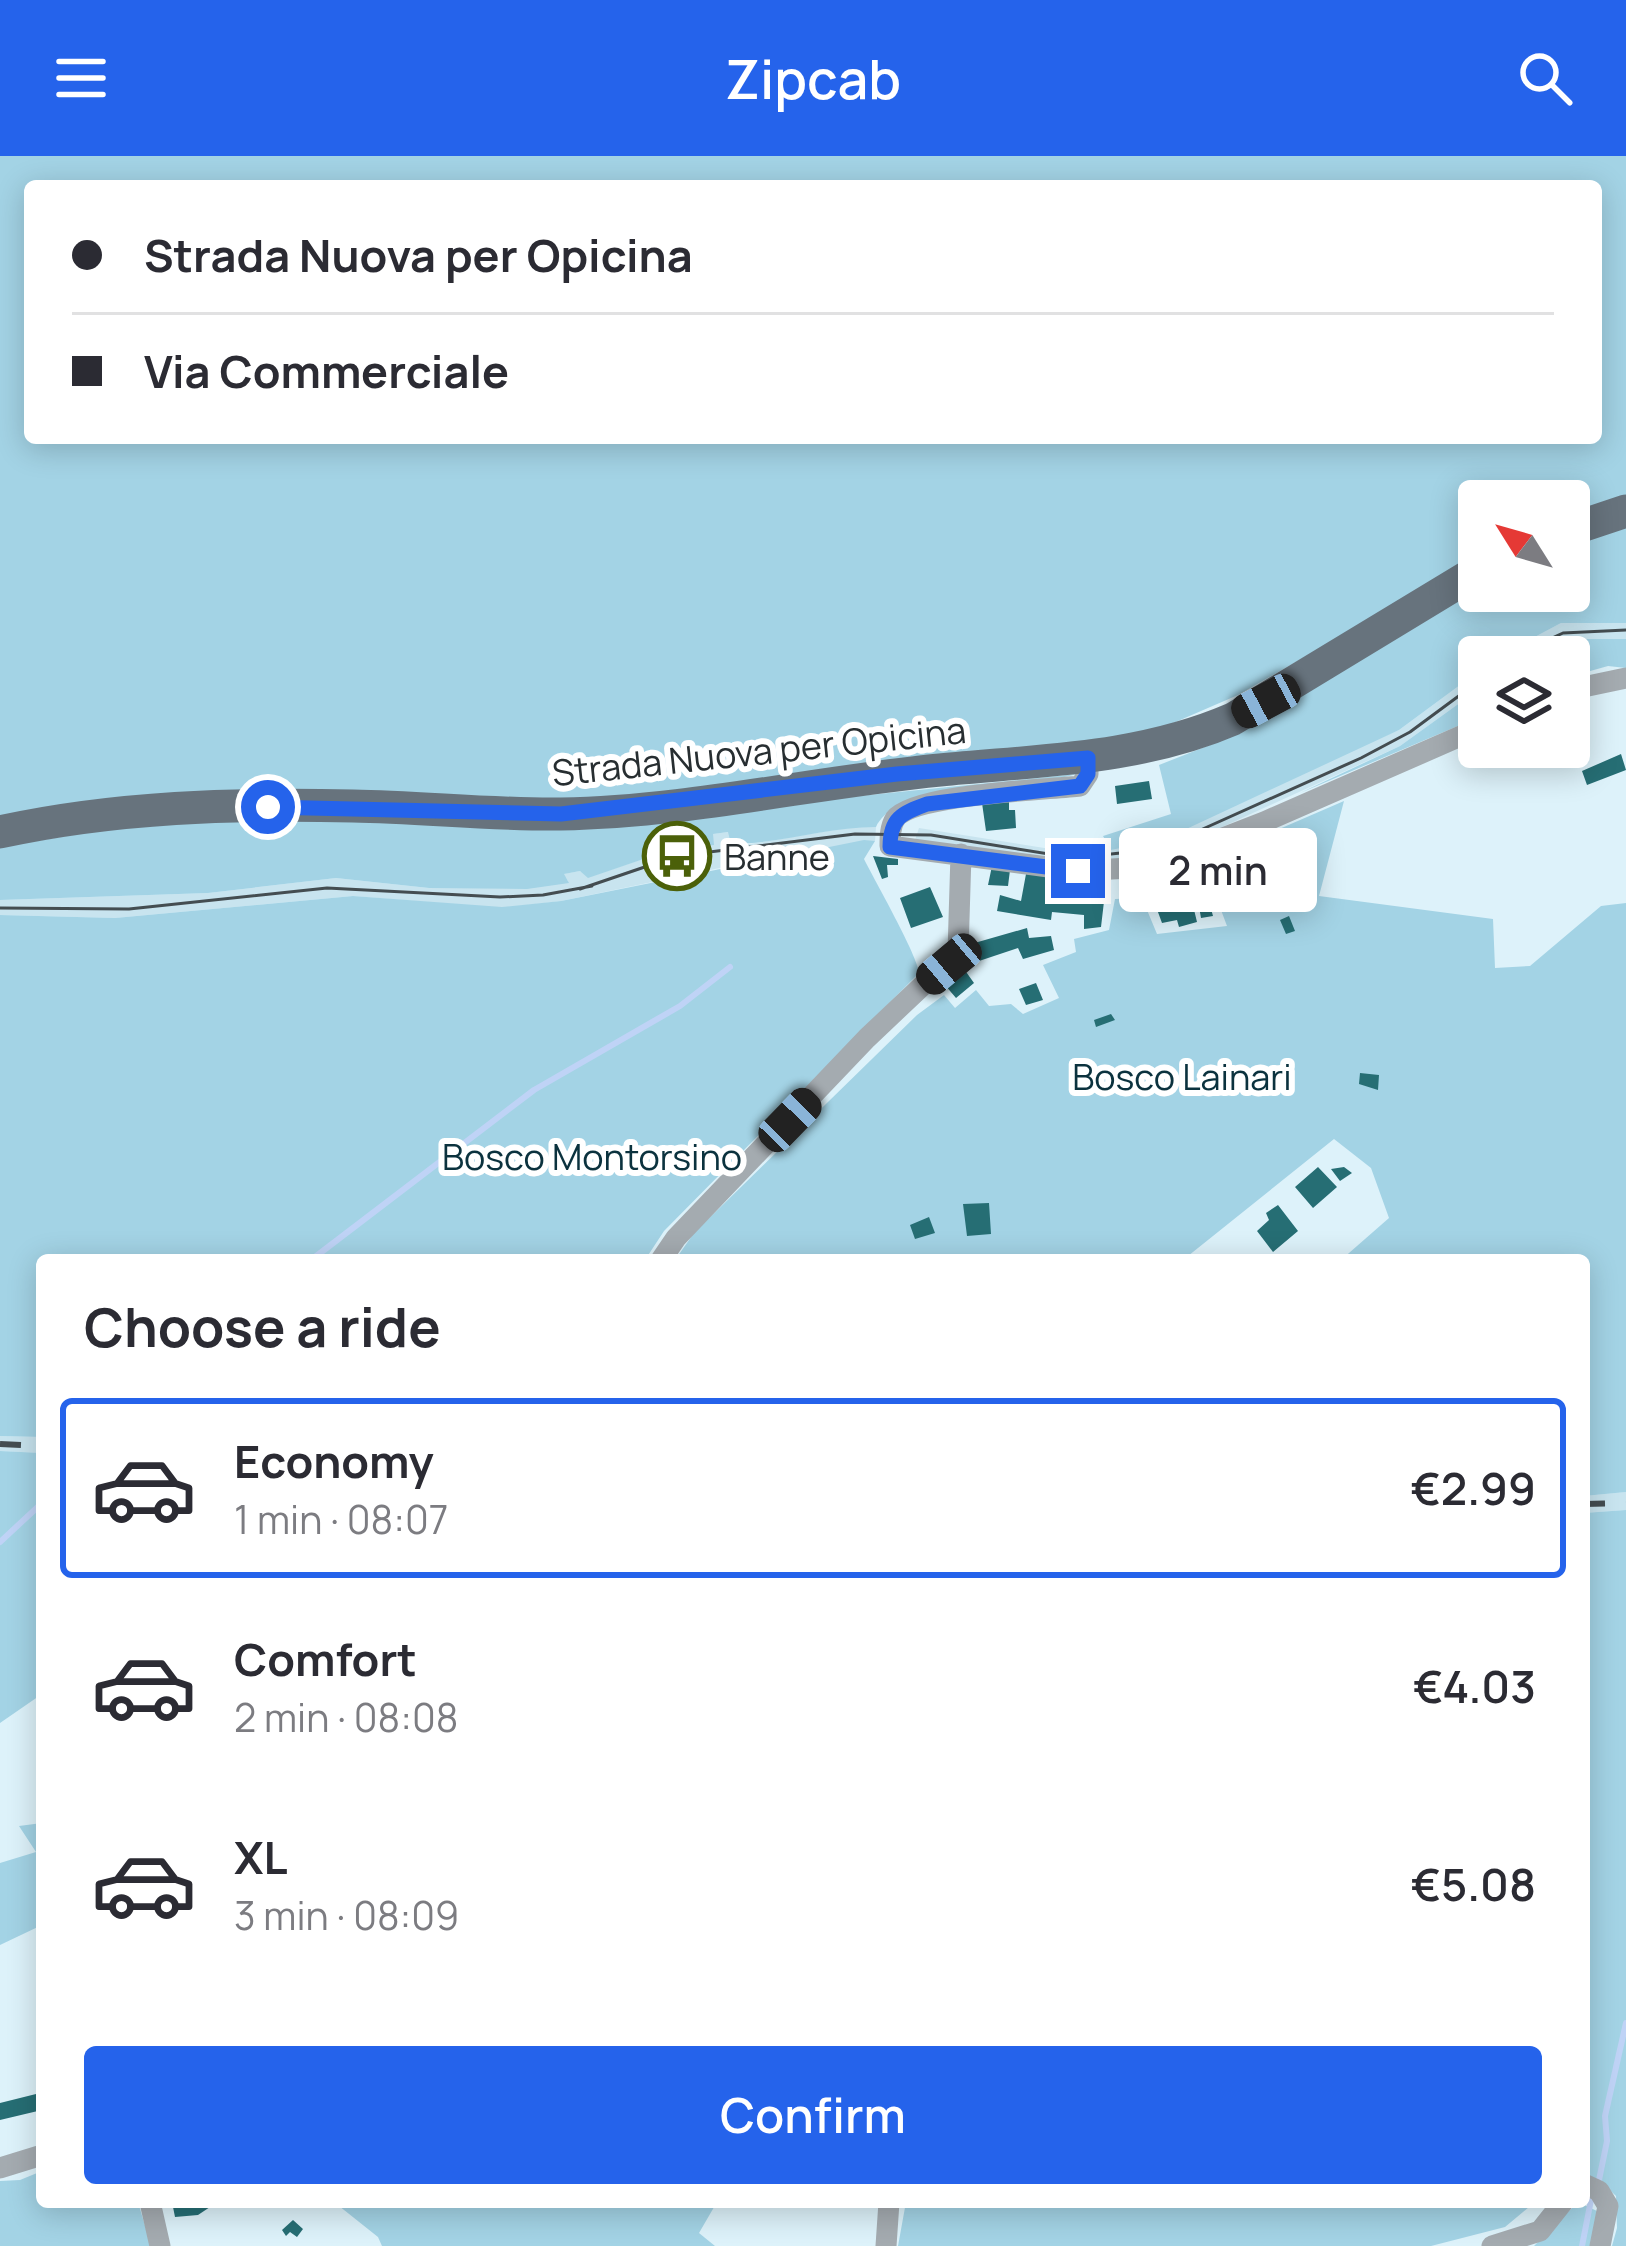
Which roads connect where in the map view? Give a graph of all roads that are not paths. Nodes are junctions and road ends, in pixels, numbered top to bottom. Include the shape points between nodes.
1 (1626, 511) edge
2 (1590, 523) edge
3 (1458, 583) edge
4 (1626, 678) edge
5 (1590, 686) edge
6 (1458, 737) edge
7 (1088, 758) junction
8 (0, 832) edge
9 (961, 854) junction
10 (666, 1254) edge
11 (36, 2157) edge
12 (0, 2168) edge
13 (1590, 2187) edge
14 (151, 2208) edge
15 (889, 2208) edge
16 (1559, 2208) edge
17 (160, 2246) edge
18 (886, 2246) edge
19 (1492, 2246) edge
20 (1600, 2246) edge

1 - 2 main road
3 - 7 main road, Strada Nuova per Opicina via 1233,718 1168,743
4 - 5 street
6 - 9 street via 1150,863 1078,871
7 - 8 main road, Strada Nuova per Opicina via 592,812 241,807
7 - 9 street via 1080,786 927,804 894,820 890,847
9 - 10 street via 958,952
11 - 12 street
13 - 20 street via 1608,2206
14 - 17 street
15 - 18 street
16 - 19 street via 1540,2231

